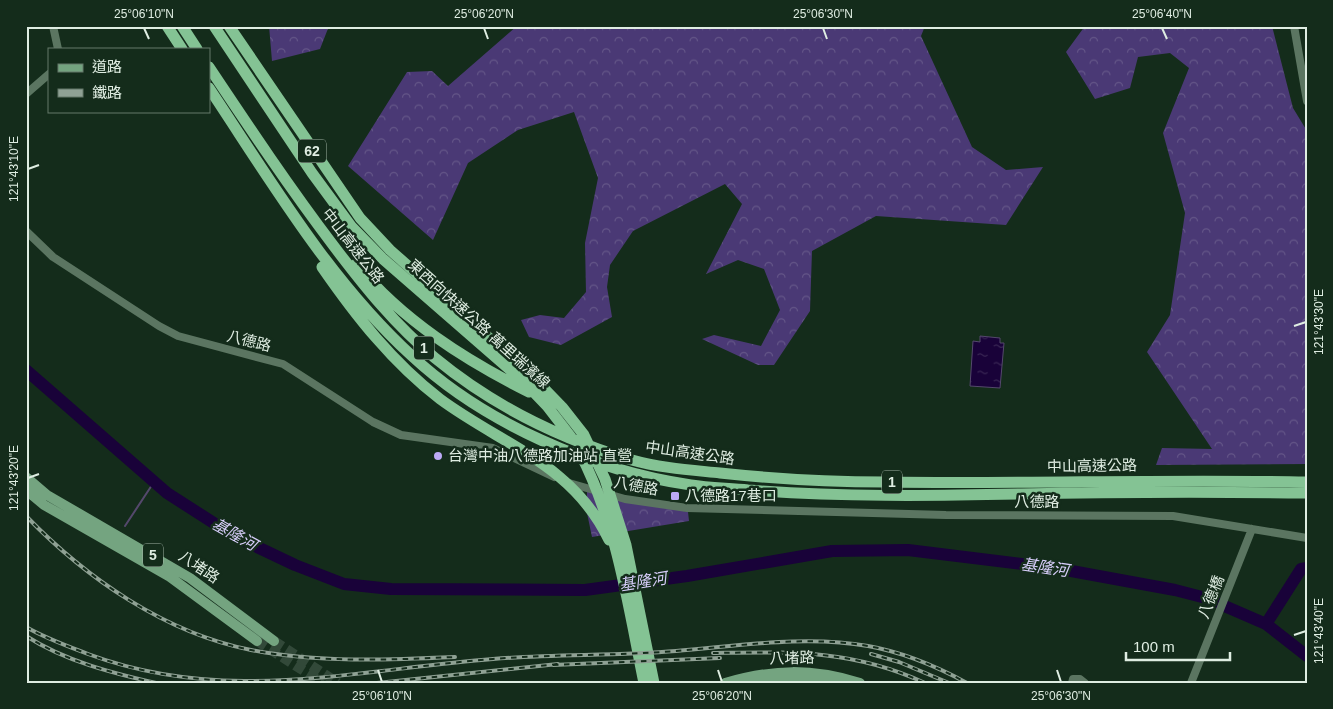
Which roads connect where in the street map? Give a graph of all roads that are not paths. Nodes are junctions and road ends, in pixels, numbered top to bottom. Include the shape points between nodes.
1 (53, 26) edge
2 (168, 26) edge
3 (182, 26) edge
4 (214, 26) edge
5 (228, 26) edge
6 (1294, 26) edge
7 (58, 48) edge
8 (181, 48) edge
9 (196, 48) edge
10 (210, 69) edge
11 (48, 75) edge
12 (210, 90) edge
13 (26, 94) edge
14 (1307, 101) edge
15 (288, 186) junction
16 (288, 207) junction
17 (26, 231) edge
18 (429, 290) junction
19 (26, 477) edge
20 (1307, 482) edge
21 (26, 490) edge
22 (1307, 493) edge
23 (1252, 529) junction
24 (1307, 538) edge
25 (257, 641) tunnel mouth
26 (274, 641) tunnel mouth
27 (639, 683) edge
28 (644, 683) edge
29 (648, 683) edge
30 (654, 683) edge
31 (724, 683) edge
32 (757, 683) edge
33 (832, 683) edge
34 (860, 683) edge
35 (1072, 683) edge
36 (1085, 683) edge
37 (1191, 683) edge

1 - 7 street
2 - 8 highway
3 - 9 highway
4 - 18 highway, 東西向快速公路 萬里瑞濱線 / 62 via 341,215 377,253
5 - 18 highway, 東西向快速公路 萬里瑞濱線 / 62 via 348,203
6 - 14 street
10 - 15 highway, 中山高速公路 / 1
11 - 13 street
12 - 16 highway, 中山高速公路 / 1
15 - 20 highway, 中山高速公路 / 1 via 369,292 440,362 508,409 565,435 634,460 689,470 802,481
15 - 29 highway via 413,322 558,410 577,434 590,455 610,503
16 - 22 highway, 中山高速公路 / 1 via 322,258 371,314 412,356 453,390 550,443 629,471 690,485 806,494
16 - 27 highway via 296,228 366,327 403,368 442,400 554,470 593,514 610,543
17 - 23 street, 八德路 via 53,257 178,336 283,364 373,422 401,435 493,448 551,476 596,492 678,508 712,510 1174,516
18 - 28 highway, 東西向快速公路 萬里瑞濱線 / 62 via 547,406 577,446 592,475 614,541
18 - 30 highway, 東西向快速公路 萬里瑞濱線 / 62 via 547,391 584,435 605,479 626,545
19 - 26 main road, 八堵路 / 5 via 48,495 190,578
21 - 25 main road, 八堵路 / 5 via 44,505 170,577
23 - 24 street, 八德路
23 - 37 street, 八德橋
31 - 34 main road, 八堵路 via 767,673 812,671
32 - 33 main road, 八堵路 via 804,679
35 - 36 street via 1074,679 1080,679

